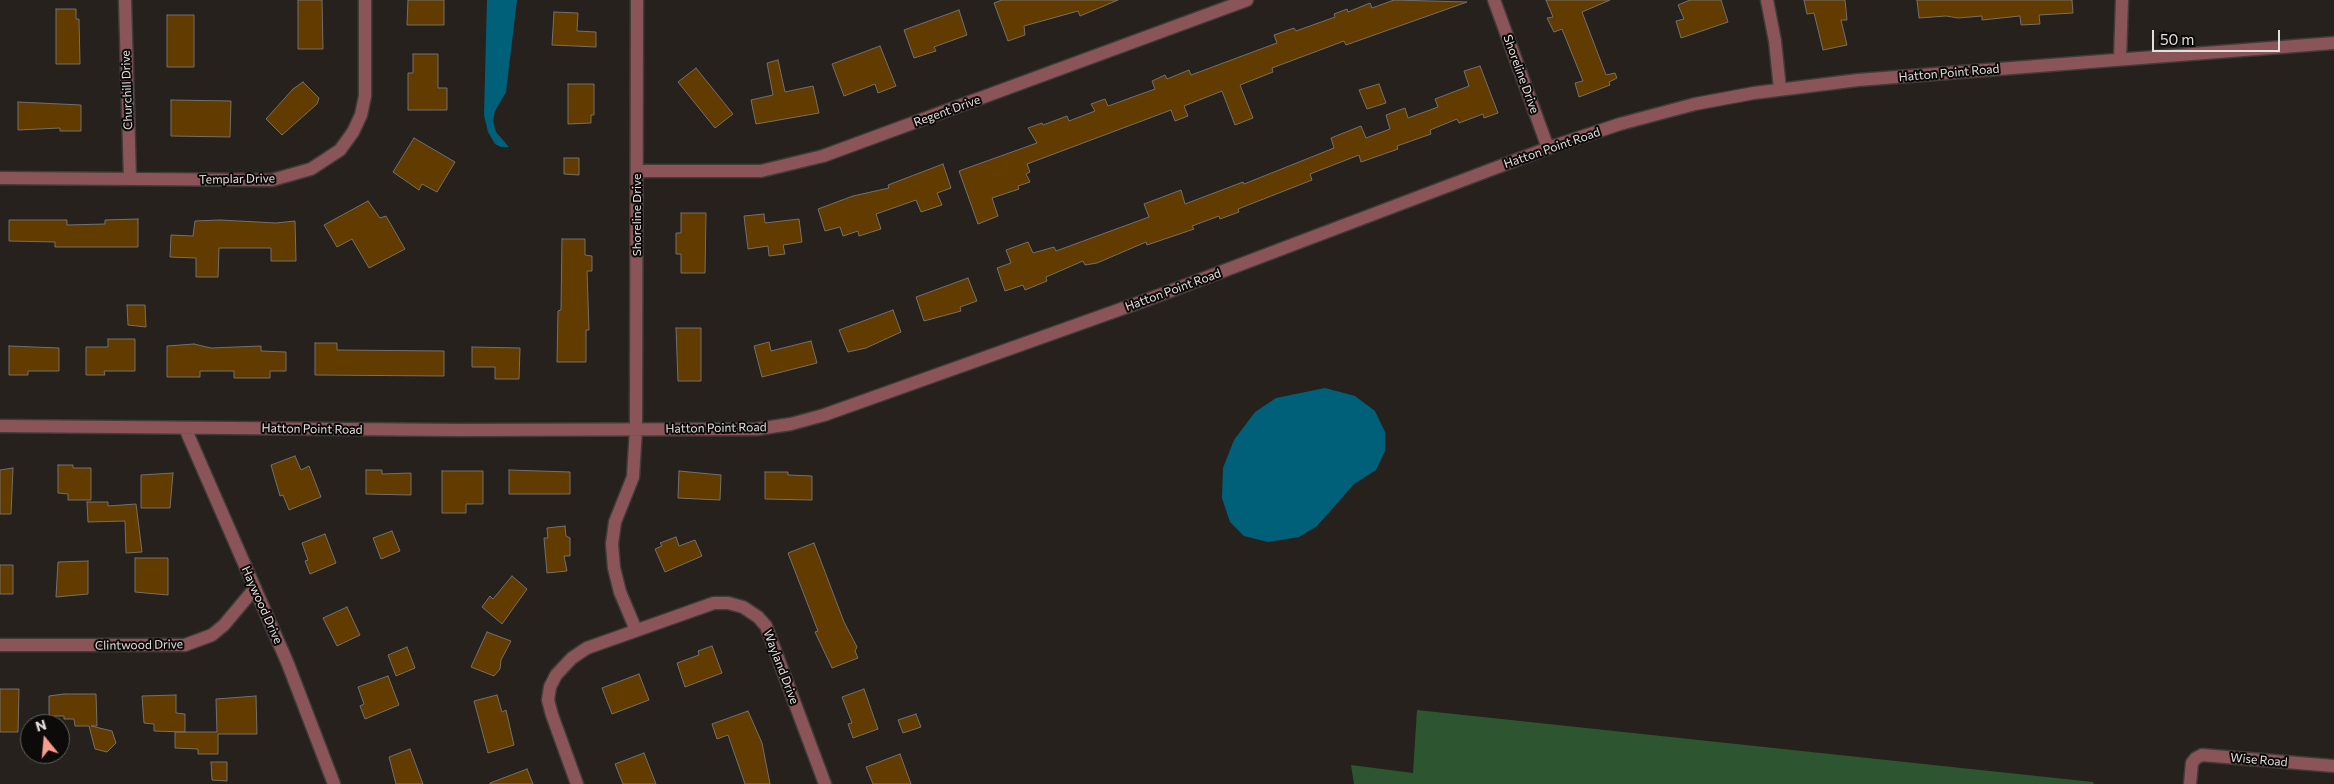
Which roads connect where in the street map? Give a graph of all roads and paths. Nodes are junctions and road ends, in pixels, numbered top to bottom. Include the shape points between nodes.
1 (125, 0) edge
2 (365, 0) edge
3 (637, 0) edge
4 (1247, 0) edge
5 (1494, 0) edge
6 (1767, 0) edge
7 (2122, 0) edge
8 (2334, 43) edge
9 (2120, 59) junction
10 (1780, 89) junction
11 (1548, 148) junction
12 (637, 171) junction
13 (0, 178) edge
14 (130, 179) junction
15 (0, 426) edge
16 (185, 428) junction
17 (636, 430) junction
18 (255, 588) junction
19 (636, 630) junction
20 (0, 645) edge
21 (2334, 766) edge
22 (334, 784) edge
23 (577, 784) edge
24 (825, 784) edge
25 (2190, 784) edge

1 - 14 street, Churchill Drive
2 - 14 street, Templar Drive via 365,96 361,114 354,132 328,160 312,169 272,180
3 - 12 street, Shoreline Drive
4 - 12 street, Regent Drive via 823,156 760,171
5 - 11 street, Shoreline Drive
6 - 10 street
7 - 9 street
8 - 9 street, Hatton Point Road
9 - 10 street, Hatton Point Road
10 - 11 street, Hatton Point Road via 1695,104
11 - 17 street, Hatton Point Road via 1152,298 824,416 756,428
12 - 17 street, Shoreline Drive
13 - 14 street, Templar Drive
15 - 16 street, Hatton Point Road
16 - 17 street, Hatton Point Road
16 - 18 street, Haywood Drive
17 - 19 street via 633,477 615,522 612,544 620,592
18 - 20 street, Clintwood Drive via 212,635 185,645
18 - 22 street, Haywood Drive
19 - 23 street, Wayland Drive via 587,648 566,664 550,686 548,700 552,715
19 - 24 street, Wayland Drive via 714,603 742,607 758,617 766,626
21 - 25 street, Wise Road via 2202,755 2196,758 2191,768

